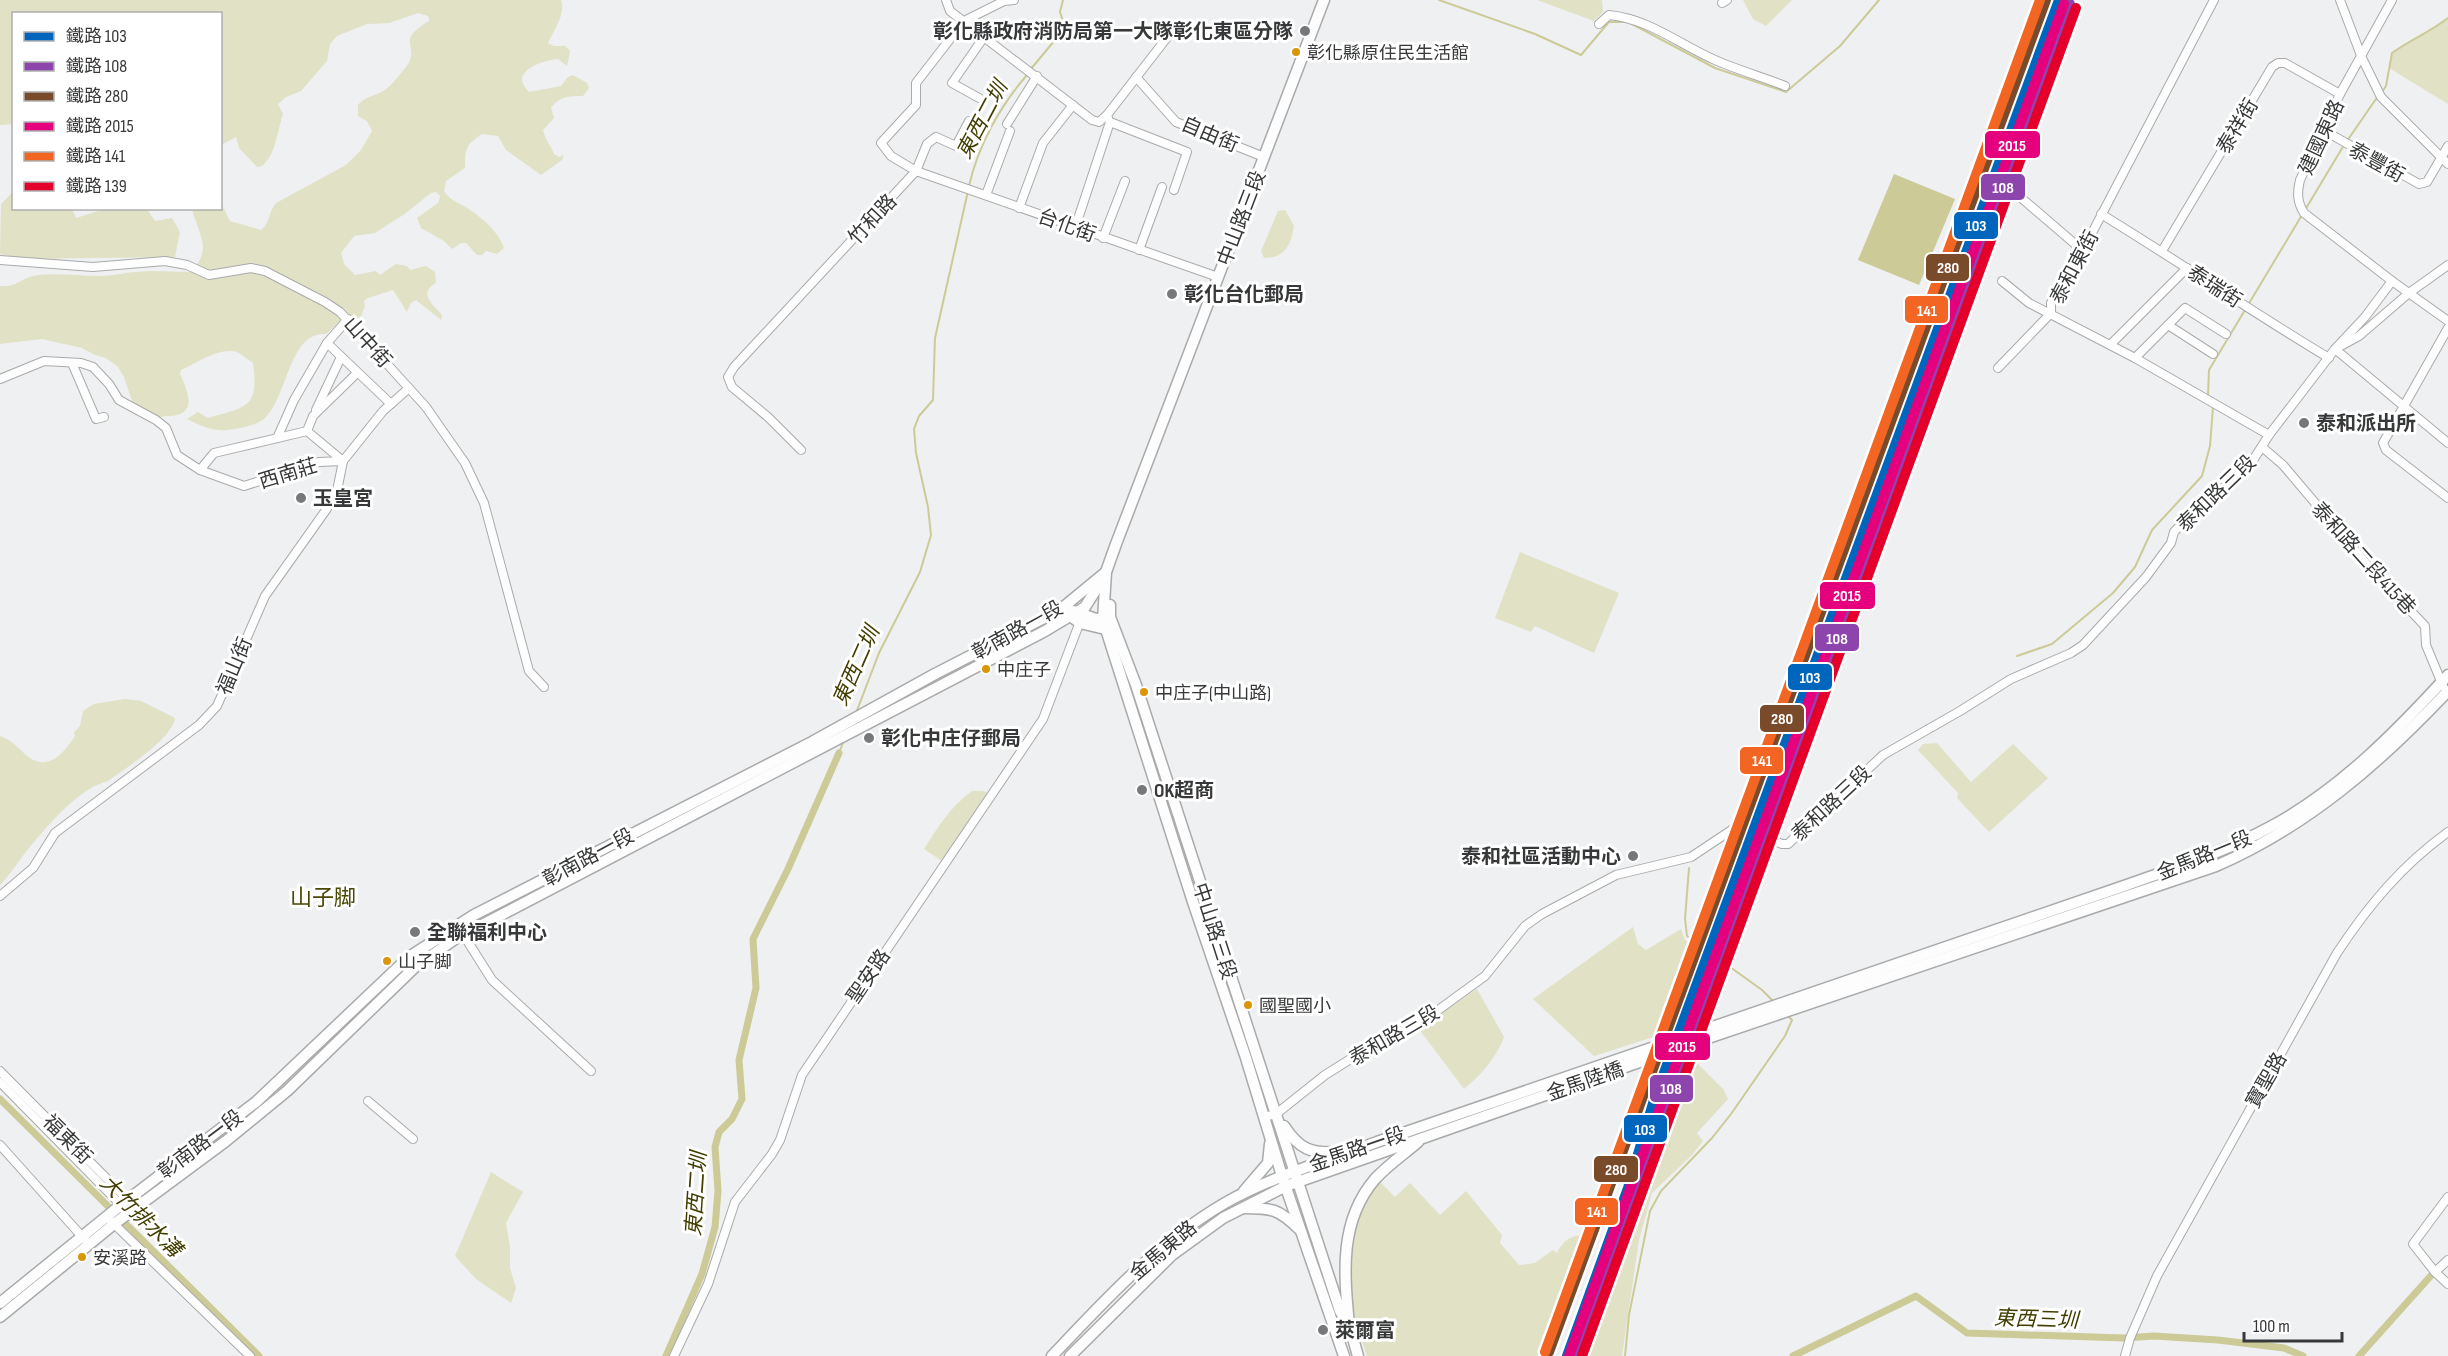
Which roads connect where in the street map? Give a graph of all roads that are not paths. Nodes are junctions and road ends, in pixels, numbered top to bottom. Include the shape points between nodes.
1 (946, 0) edge
2 (1014, 0) edge
3 (1323, 0) edge
4 (2214, 0) edge
5 (2340, 0) edge
6 (2392, 0) edge
7 (964, 21) junction
8 (1599, 24) dead end
9 (1169, 35) dead end
10 (984, 37) junction
11 (2362, 58) junction
12 (1032, 73) junction
13 (1136, 76) junction
14 (1785, 86) dead end
15 (2340, 94) junction
16 (979, 98) dead end
17 (1073, 105) junction
18 (1108, 118) junction
19 (969, 120) dead end
20 (2323, 130) junction
21 (2448, 146) edge
22 (1264, 157) junction
23 (2445, 161) edge
24 (916, 171) junction
25 (1125, 182) dead end
26 (1162, 187) dead end
27 (1174, 190) dead end
28 (986, 195) junction
29 (2019, 196) dead end
30 (1019, 208) junction
31 (2101, 214) junction
32 (1075, 228) junction
33 (1103, 238) junction
34 (1139, 250) junction
35 (2082, 250) junction
36 (2162, 251) junction
37 (0, 260) edge
38 (2448, 265) edge
39 (2187, 268) junction
40 (1218, 277) junction
41 (2002, 280) dead end
42 (2392, 281) junction
43 (2409, 293) junction
44 (2050, 313) junction
45 (348, 319) junction
46 (2448, 321) edge
47 (2168, 326) junction
48 (2448, 328) edge
49 (2226, 334) dead end
50 (327, 343) junction
51 (2110, 345) junction
52 (2335, 349) junction
53 (2213, 354) dead end
54 (341, 357) junction
55 (2135, 358) junction
56 (2329, 358) junction
57 (72, 363) junction
58 (1998, 368) dead end
59 (357, 373) junction
60 (0, 379) edge
61 (409, 388) junction
62 (391, 404) junction
63 (2404, 405) junction
64 (313, 416) junction
65 (104, 417) dead end
66 (307, 431) junction
67 (2269, 435) junction
68 (278, 436) junction
69 (2448, 443) edge
70 (2262, 447) junction
71 (801, 450) dead end
72 (343, 461) junction
73 (200, 470) junction
74 (2448, 498) edge
75 (1106, 572) junction
76 (1076, 614) junction
77 (1108, 623) junction
78 (544, 687) dead end
79 (2446, 687) edge
80 (2448, 832) edge
81 (0, 896) edge
82 (463, 934) junction
83 (1916, 962) joint
84 (0, 1071) edge
85 (591, 1071) dead end
86 (0, 1082) edge
87 (11, 1088) junction
88 (368, 1101) dead end
89 (1276, 1114) junction
90 (1264, 1117) junction
91 (1268, 1128) junction
92 (1421, 1132) junction
93 (413, 1139) dead end
94 (0, 1145) edge
95 (1353, 1150) junction
96 (1290, 1179) junction
97 (1238, 1197) junction
98 (2448, 1197) edge
99 (128, 1207) junction
100 (1241, 1208) junction
101 (111, 1220) junction
102 (1302, 1232) junction
103 (85, 1240) junction
104 (2448, 1260) edge
105 (2434, 1272) junction
106 (2448, 1284) edge
107 (0, 1303) edge
108 (0, 1317) edge
109 (1350, 1328) junction
110 (250, 1356) edge
111 (674, 1356) edge
112 (1052, 1356) edge
113 (1070, 1356) edge
114 (1344, 1356) edge
115 (1358, 1356) edge
116 (2125, 1356) edge

1 - 7 street via 950,11
2 - 7 street
3 - 22 main road, 中山路三段
4 - 31 street, 泰和東街
5 - 11 street
6 - 11 street, 建國東路
7 - 10 street
7 - 24 street via 916,83 916,105 881,143 891,156
8 - 14 street via 1609,15 1627,16 1715,60
9 - 13 street
10 - 12 street
10 - 16 street via 952,83
11 - 15 street, 建國東路
11 - 23 street via 2379,93
12 - 17 street
12 - 28 street
13 - 18 street
13 - 22 street, 自由街 via 1176,122
15 - 20 street, 建國東路
15 - 36 street, 泰祥街 via 2285,63 2272,67
17 - 18 street via 1092,120
17 - 30 street via 1043,143
18 - 27 street via 1187,152
18 - 32 street
19 - 24 street via 956,146 936,137 927,144
20 - 23 street, 泰豐街 via 2419,184 2427,182
20 - 42 street, 建國東路 via 2300,180 2299,206
21 - 23 street, 泰豐街
22 - 40 main road, 中山路三段
24 - 28 street, 台化街
24 - 71 street, 竹和路 via 728,377 732,387
25 - 33 street
26 - 34 street
28 - 30 street, 台化街
29 - 35 street
30 - 32 street, 台化街
31 - 35 street, 泰和東街
31 - 36 street, 泰瑞街
32 - 33 street, 台化街
33 - 34 street, 台化街
34 - 40 street, 台化街
35 - 44 street, 泰和東街 via 2051,303
36 - 39 street, 泰瑞街
37 - 45 street, 山中街 via 93,267 165,261 209,275 251,268 307,292
38 - 43 street
39 - 51 street
39 - 56 street, 泰瑞街
40 - 75 main road, 中山路三段
41 - 44 street via 2029,303
42 - 43 street, 建國東路
42 - 52 street
43 - 46 street, 建國東路
43 - 52 street via 2359,336
44 - 51 street, 泰和東街
44 - 58 street
45 - 50 street
45 - 61 street, 山中街
47 - 49 street via 2185,308
47 - 53 street
47 - 55 street
48 - 63 street
50 - 54 street
50 - 68 street
51 - 55 street, 泰和東街
52 - 56 street
52 - 63 street
54 - 59 street
54 - 64 street
55 - 67 street, 泰和東街
56 - 67 street
57 - 60 street, 西南莊 via 44,361
57 - 65 street via 96,420
57 - 73 street, 西南莊 via 93,367 119,400 166,428 177,455
59 - 62 street
59 - 64 street
61 - 62 street, 福山街
61 - 78 street, 山中街 via 465,463 484,503 529,671
62 - 72 street, 福山街
63 - 69 street
63 - 74 street via 2383,443 2386,450
64 - 66 street
66 - 68 street
66 - 72 street
67 - 70 street
68 - 73 street via 214,453
70 - 79 street, 泰和路二段415巷 via 2283,465 2425,626 2426,645
70 - 89 street, 泰和路三段 via 2250,465 2174,532 2171,543 2146,577 2083,645 2011,679 1883,755 1788,844 1733,829 1691,857 1616,875 1567,900 1525,926 1485,976 1431,1016 1325,1075
72 - 73 street, 西南莊 via 319,462 244,486
72 - 81 street, 福山街 via 337,491 261,604 217,706 199,725 55,833 33,868
75 - 76 main road, 彰南路一段
75 - 76 main road, 彰南路一段 via 1098,589
75 - 77 main road, 中山路三段
76 - 77 main road
76 - 82 main road, 彰南路一段
76 - 99 main road, 彰南路一段 via 935,674 450,930 409,957 256,1102
76 - 111 street, 聖安路 via 1043,719 802,1076 780,1140 735,1202 708,1284
77 - 89 main road, 中山路三段 via 1136,685
77 - 90 main road, 中山路三段
79 - 83 main road, 金馬路一段 via 2399,741 2361,776 2314,813 2262,844 2183,877
80 - 116 street, 寶聖路 via 2392,879 2337,953 2157,1276
82 - 85 street via 492,980
82 - 99 main road, 彰南路一段 via 415,967 287,1091 226,1141
83 - 92 main road, 金馬陸橋
84 - 87 street, 福東街
86 - 87 street, 福東街
87 - 99 street, 福東街
88 - 93 street
89 - 90 street, 泰和路三段
89 - 95 main road via 1293,1139 1305,1148 1316,1153
89 - 96 main road, 中山路三段
90 - 91 main road, 中山路三段
91 - 96 main road, 中山路三段
91 - 97 main road via 1268,1163
92 - 95 main road, 金馬路一段
92 - 96 main road, 金馬路一段
92 - 109 main road via 1376,1178 1356,1207 1345,1263
94 - 103 street
95 - 96 main road, 金馬路一段
96 - 97 main road, 金馬東路
96 - 100 main road, 金馬東路
96 - 102 main road, 中山路三段
96 - 109 main road, 中山路三段
97 - 112 main road, 金馬東路 via 1207,1214 1160,1249
98 - 105 street via 2413,1244
99 - 101 main road
100 - 102 main road via 1276,1210
100 - 113 main road, 金馬東路 via 1172,1255
101 - 103 main road
101 - 110 street
102 - 114 main road, 中山路三段
103 - 107 main road
103 - 108 main road
104 - 105 street
105 - 106 street
109 - 115 main road, 中山路三段

